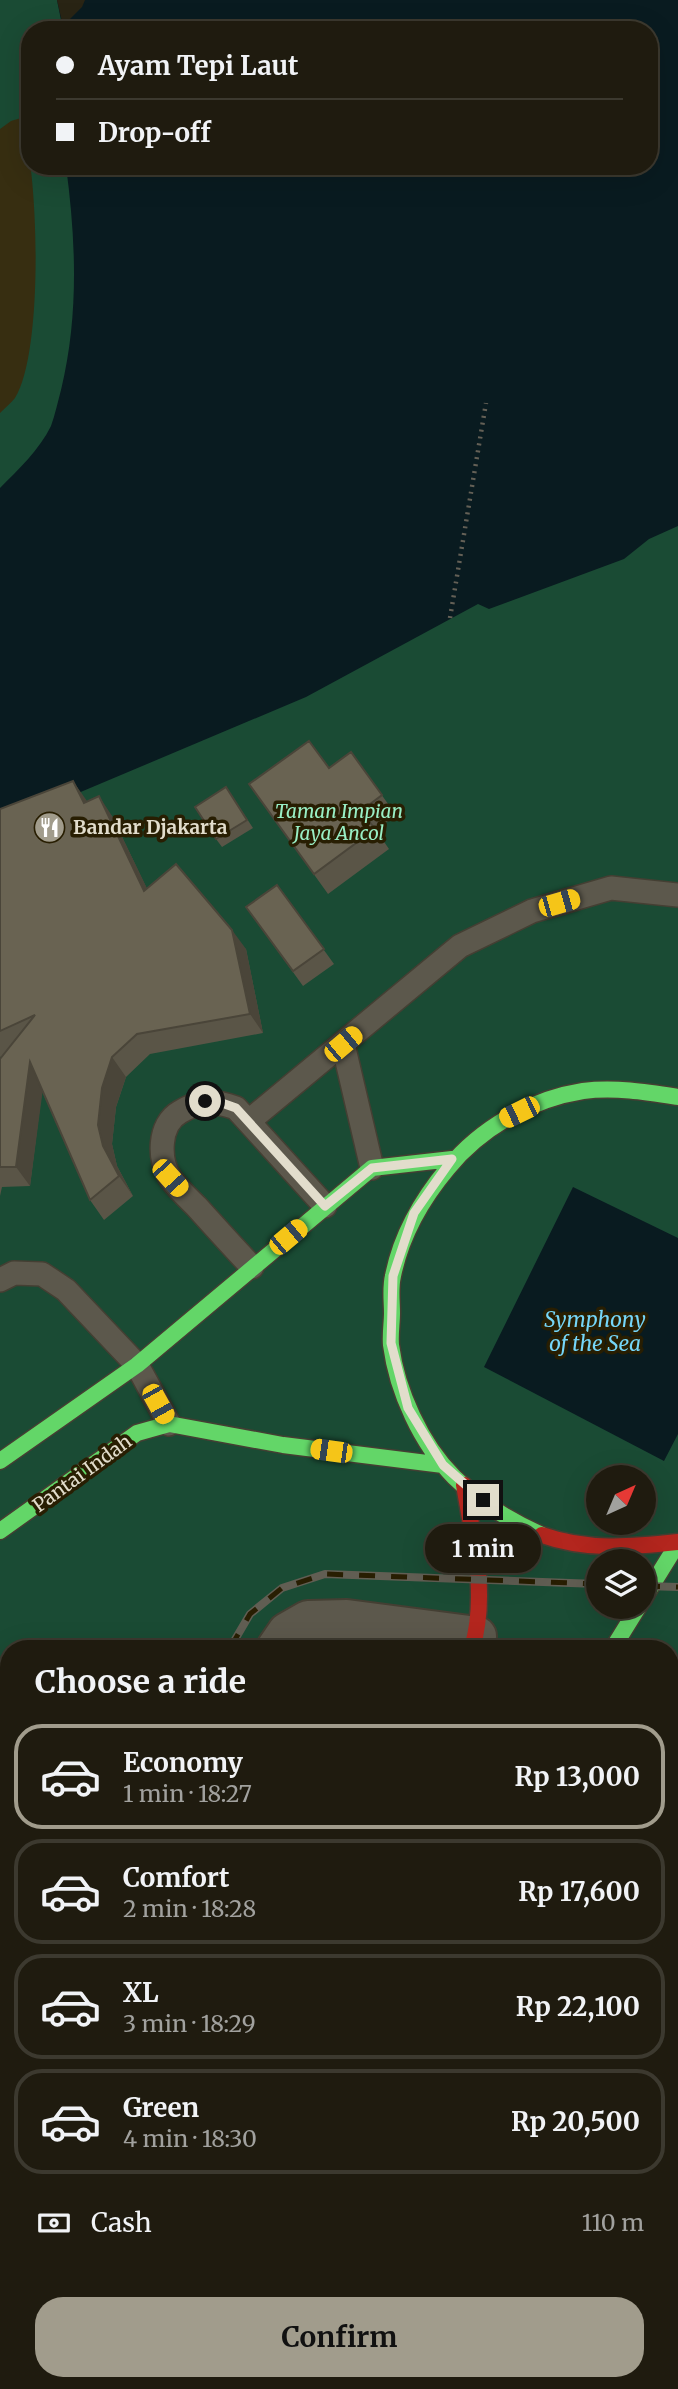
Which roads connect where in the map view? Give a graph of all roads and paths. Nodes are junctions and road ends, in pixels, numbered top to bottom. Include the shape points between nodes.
1 (486, 403) dead end
2 (450, 618) dead end
3 (678, 895) edge
4 (343, 1044) junction
5 (678, 1097) edge
6 (249, 1121) junction
7 (452, 1159) junction
8 (372, 1168) junction
9 (325, 1206) junction
10 (252, 1267) junction
11 (0, 1280) edge
12 (137, 1365) junction
13 (169, 1424) junction
14 (0, 1461) edge
15 (443, 1465) junction
16 (464, 1485) junction
17 (0, 1531) edge
18 (678, 1542) edge
19 (656, 1578) edge
20 (631, 1619) edge
21 (282, 1640) edge
22 (464, 1640) edge
23 (475, 1640) edge
24 (618, 1640) edge

1 - 2 path
3 - 4 lane via 611,888 533,911 460,946
4 - 6 lane
4 - 8 lane
5 - 7 street via 650,1090 596,1089 543,1101 494,1124
6 - 9 lane
6 - 10 lane via 236,1108 205,1101 175,1114 166,1126 162,1157 170,1178
7 - 8 street
7 - 15 street via 414,1213 393,1276 391,1343 408,1408
8 - 9 street
9 - 10 street
10 - 12 street
11 - 12 lane via 14,1273 42,1274 66,1290
12 - 13 lane
12 - 14 street
13 - 15 street, Pantai Indah via 283,1445
13 - 17 street, Pantai Indah via 137,1433
15 - 16 street
16 - 18 street via 501,1516 557,1540 618,1549
16 - 23 street via 478,1580
18 - 19 street
20 - 24 street
21 - 22 street via 309,1620 347,1619

